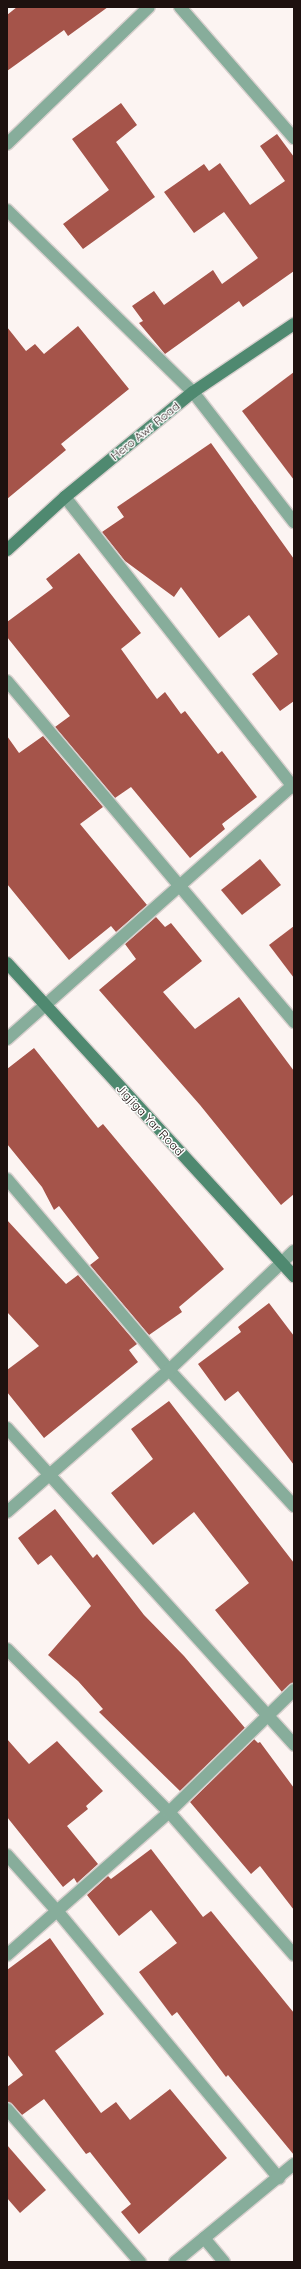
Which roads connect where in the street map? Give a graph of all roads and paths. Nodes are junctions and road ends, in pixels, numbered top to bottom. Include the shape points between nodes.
1 (150, 7) edge
2 (180, 7) edge
3 (294, 138) edge
4 (7, 144) edge
5 (7, 210) edge
6 (294, 324) edge
7 (193, 392) junction
8 (65, 497) junction
9 (294, 522) edge
10 (7, 550) edge
11 (7, 681) edge
12 (293, 786) edge
13 (178, 887) junction
14 (7, 963) edge
15 (44, 1006) junction
16 (294, 1022) edge
17 (7, 1038) edge
18 (7, 1179) edge
19 (294, 1251) edge
20 (282, 1262) junction
21 (294, 1276) edge
22 (169, 1370) junction
23 (7, 1428) edge
24 (50, 1475) junction
25 (294, 1506) edge
26 (7, 1512) edge
27 (7, 1649) edge
28 (294, 1690) edge
29 (267, 1715) junction
30 (294, 1745) edge
31 (169, 1812) junction
32 (7, 1855) edge
33 (58, 1912) junction
34 (7, 1955) edge
35 (294, 1955) edge
36 (7, 2109) edge
37 (294, 2164) edge
38 (279, 2178) junction
39 (204, 2238) junction
40 (140, 2262) edge
41 (175, 2262) edge
42 (224, 2262) edge

1 - 4 street
2 - 3 street
5 - 7 street
6 - 7 street, Hero Awr Road
7 - 8 street, Hero Awr Road
7 - 9 street
8 - 10 street, Hero Awr Road
8 - 12 street
11 - 13 street
12 - 13 street
13 - 15 street
13 - 16 street
14 - 15 street, Jigjiga Yar Road
15 - 17 street
15 - 20 street, Jigjiga Yar Road
18 - 22 street
19 - 20 street
20 - 21 street, Jigjiga Yar Road
20 - 22 street
22 - 24 street
22 - 25 street
23 - 24 street
24 - 26 street
24 - 29 street
27 - 31 street
28 - 29 street
29 - 30 street
29 - 31 street
31 - 33 street
31 - 35 street
32 - 33 street
33 - 34 street
33 - 38 street
36 - 40 street
37 - 38 street
38 - 39 street
39 - 41 street
39 - 42 street

